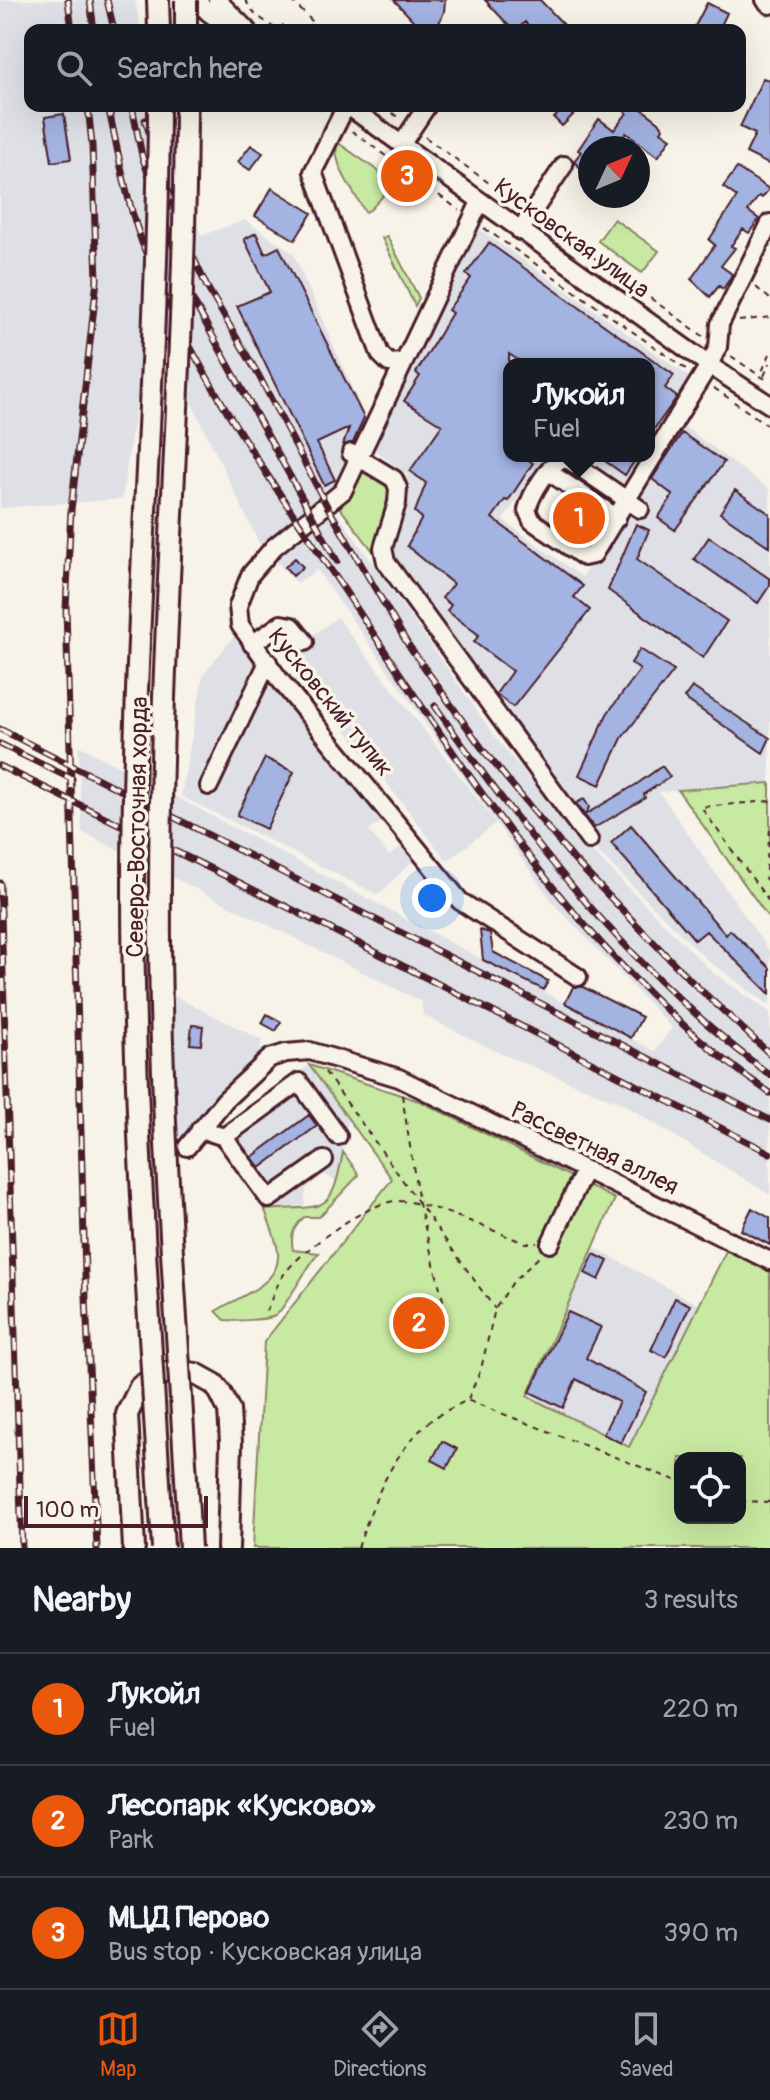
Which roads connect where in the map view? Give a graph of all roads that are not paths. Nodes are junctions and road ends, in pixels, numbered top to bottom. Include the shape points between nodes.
1 (158, 0) edge
2 (185, 0) edge
3 (196, 0) edge
4 (231, 0) edge
5 (765, 0) edge
6 (770, 5) edge
7 (213, 6) edge
8 (159, 24) edge
9 (186, 24) edge
10 (235, 24) edge
11 (239, 24) edge
12 (159, 112) edge
13 (186, 112) edge
14 (343, 112) edge
15 (346, 112) edge
16 (423, 112) edge
17 (401, 145) junction
18 (564, 165) dead end
19 (480, 202) junction
20 (770, 223) edge
21 (520, 231) junction
22 (403, 362) junction
23 (705, 372) junction
24 (770, 405) edge
25 (355, 454) junction
26 (555, 462) edge
27 (570, 462) edge
28 (629, 511) junction
29 (305, 642) dead end
30 (252, 644) junction
31 (268, 662) junction
32 (209, 786) dead end
33 (589, 840) dead end
34 (578, 977) dead end
35 (200, 1129) junction
36 (338, 1136) dead end
37 (224, 1137) junction
38 (187, 1147) dead end
39 (324, 1160) dead end
40 (585, 1170) junction
41 (550, 1244) road end
42 (770, 1261) edge
43 (134, 1548) edge
44 (163, 1548) edge
45 (190, 1548) edge
46 (228, 1548) edge

1 - 8 main road
2 - 7 street
2 - 9 main road, bridge
3 - 7 street
4 - 11 street
5 - 6 street
7 - 10 street
12 - 44 main road, Северо-Восточная хорда, bridge via 133,885 140,1186
13 - 45 main road, Северо-Восточная хорда, bridge via 160,882 167,1174
14 - 22 street via 313,172 380,354 389,363
15 - 17 street, Кусковская улица
16 - 17 street
17 - 19 street, Кусковская улица
18 - 21 street
19 - 21 street, Кусковская улица
19 - 22 street, Кусковский тупик
20 - 23 street via 720,324 718,347
21 - 23 street, Кусковская улица
22 - 25 street, Кусковский тупик via 393,396
23 - 24 street, Кусковская улица
23 - 28 street
25 - 30 street, Кусковский тупик via 343,491 274,547 250,575 238,606 240,625
25 - 33 street via 394,479 398,488 383,548 386,562
26 - 28 street via 529,502 528,514 584,557 593,555
27 - 28 street
29 - 30 street via 292,626 281,624
30 - 31 street, Кусковский тупик
31 - 32 street
31 - 34 street, Кусковский тупик via 460,901
35 - 37 street
35 - 38 street
35 - 40 street, Рассветная аллея via 270,1058 310,1051 399,1078
36 - 37 street via 299,1082
37 - 39 street via 269,1199
40 - 41 street
40 - 42 street, Рассветная аллея
43 - 46 main road via 127,1414 134,1395 148,1380 180,1371 214,1384 229,1410

